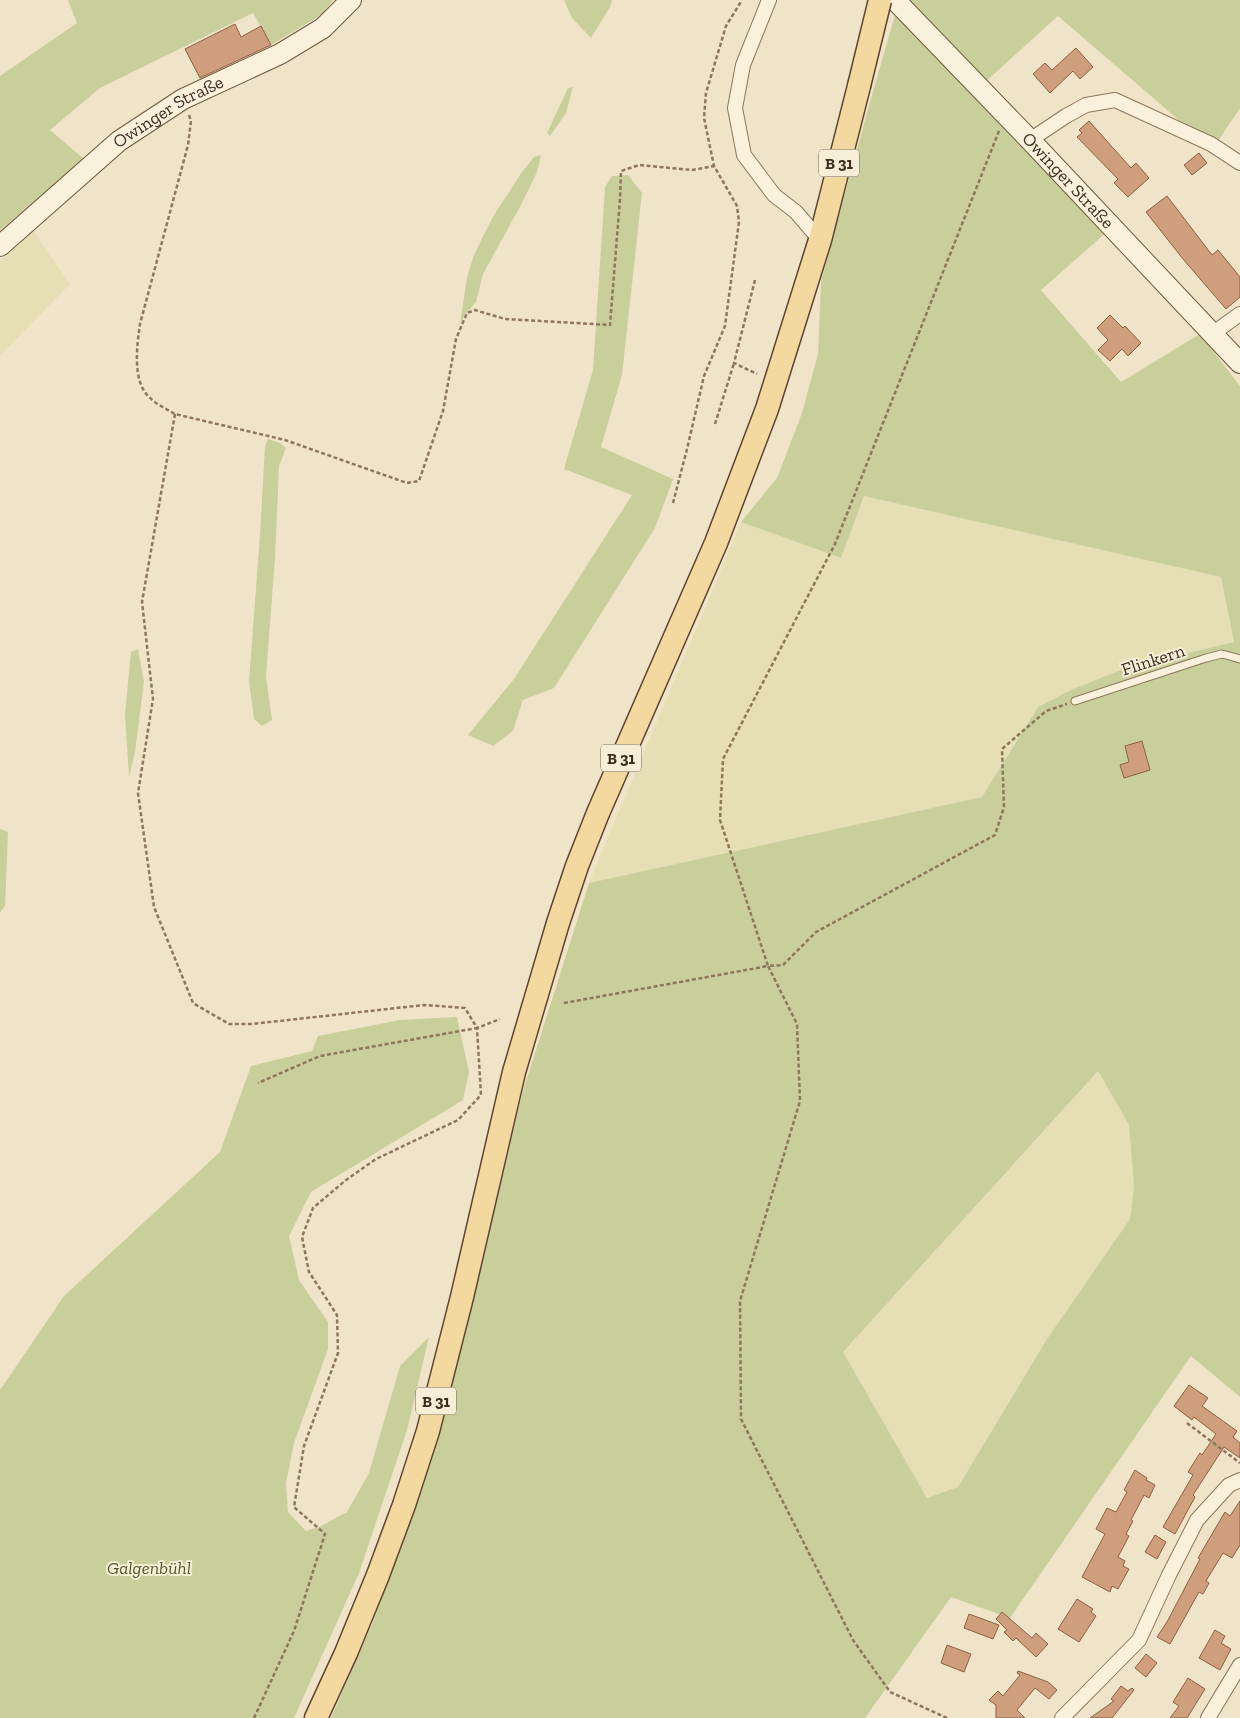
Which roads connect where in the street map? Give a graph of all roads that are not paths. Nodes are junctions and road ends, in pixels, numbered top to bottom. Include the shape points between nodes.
1 (351, 0) edge
2 (769, 0) edge
3 (880, 0) edge
4 (895, 0) edge
5 (1030, 140) junction
6 (1240, 163) edge
7 (820, 240) junction
8 (0, 246) edge
9 (1240, 314) edge
10 (1212, 334) junction
11 (1240, 363) edge
12 (1240, 659) edge
13 (1075, 701) road end
14 (1240, 1480) edge
15 (1240, 1665) edge
16 (316, 1718) edge
17 (1062, 1718) edge
18 (1208, 1718) edge

1 - 8 street, Owinger Straße via 323,28 280,54 183,99 118,141
2 - 7 street via 744,65 735,108 744,155 774,195 796,212
3 - 7 main road, B 31, bridge
4 - 5 street, Owinger Straße
5 - 6 street via 1086,105 1115,100 1211,144
5 - 10 street, Owinger Straße
7 - 16 main road, B 31 via 767,409 719,534 629,739 571,885 514,1072 428,1431 378,1575
9 - 10 street
10 - 11 street, Owinger Straße
12 - 13 lane, Flinkern via 1222,654 1206,658
14 - 17 street via 1229,1485 1197,1520 1139,1640
15 - 18 street

